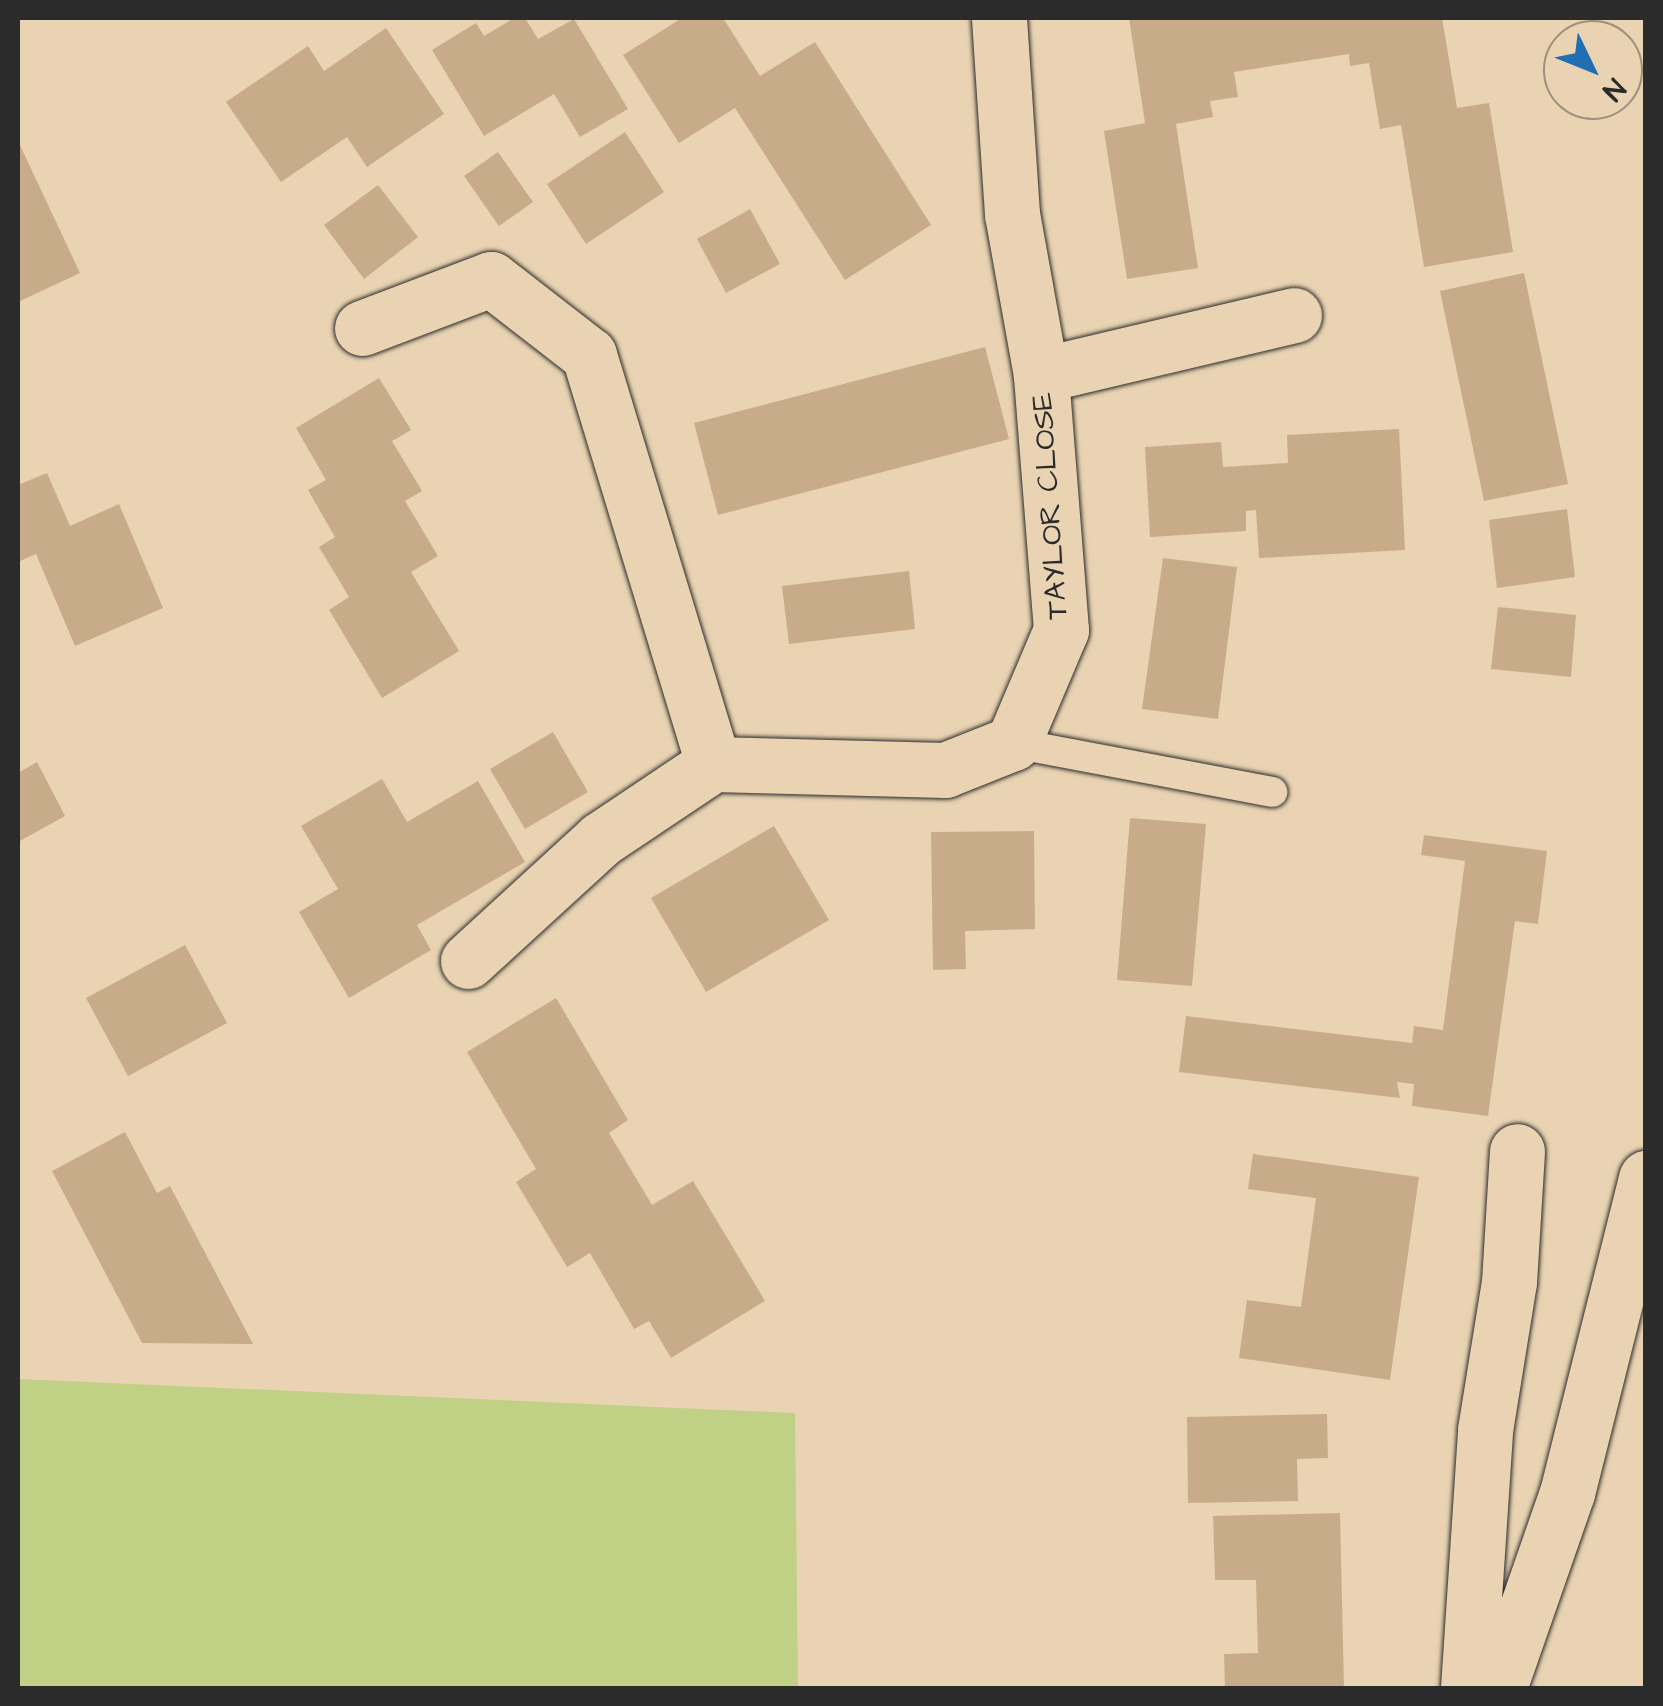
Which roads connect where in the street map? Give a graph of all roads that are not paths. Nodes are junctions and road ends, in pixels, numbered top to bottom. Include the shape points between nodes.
1 (999, 18) edge
2 (1294, 315) dead end
3 (362, 328) dead end
4 (1041, 375) junction
5 (1013, 743) junction
6 (712, 764) junction
7 (1272, 792) dead end
8 (468, 961) dead end
9 (1517, 1151) dead end
10 (1646, 1178) edge
11 (1468, 1688) edge
12 (1499, 1688) edge

1 - 4 street, TAYLOR CLOSE via 1012,214
2 - 4 street
3 - 6 street via 491,279 589,355
4 - 5 street, TAYLOR CLOSE via 1061,630
5 - 6 street via 945,770
5 - 7 lane
6 - 8 street via 602,839
9 - 11 street via 1509,1282 1486,1430
10 - 12 street via 1567,1493

